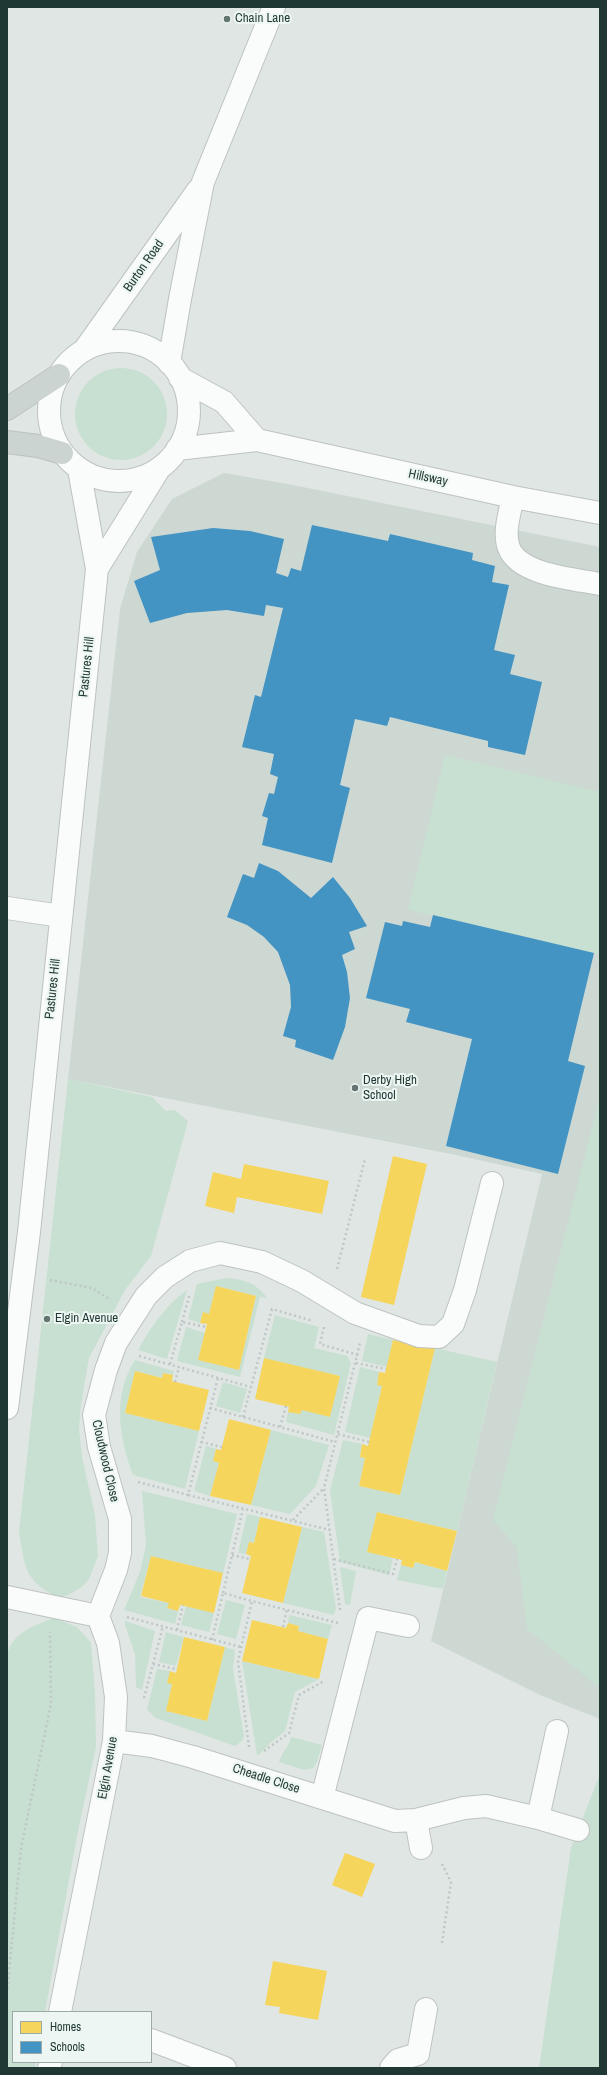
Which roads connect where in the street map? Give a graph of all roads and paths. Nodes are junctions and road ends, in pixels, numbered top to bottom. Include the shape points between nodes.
1 (274, 7) edge
2 (203, 182) junction
3 (85, 349) junction
4 (175, 370) junction
5 (59, 375) junction
6 (7, 408) edge
7 (257, 440) junction
8 (7, 442) edge
9 (177, 449) junction
10 (62, 453) junction
11 (79, 469) junction
12 (159, 469) junction
13 (514, 497) junction
14 (600, 513) edge
15 (97, 569) junction
16 (600, 584) edge
17 (7, 908) edge
18 (61, 916) junction
19 (365, 1160) dead end
20 (492, 1183) dead end
21 (24, 1276) junction
22 (329, 1299) junction
23 (133, 1314) junction
24 (325, 1325) junction
25 (206, 1327) dead end
26 (361, 1340) dead end
27 (113, 1350) junction
28 (358, 1355) junction
29 (356, 1363) junction
30 (170, 1364) junction
31 (179, 1367) junction
32 (386, 1369) dead end
33 (218, 1378) junction
34 (175, 1382) dead end
35 (251, 1386) junction
36 (286, 1406) dead end
37 (7, 1408) edge
38 (210, 1408) junction
39 (243, 1417) junction
40 (280, 1427) junction
41 (338, 1434) junction
42 (201, 1442) junction
43 (336, 1442) junction
44 (369, 1442) dead end
45 (222, 1447) dead end
46 (106, 1474) junction
47 (324, 1488) junction
48 (188, 1495) junction
49 (243, 1509) junction
50 (293, 1520) junction
51 (330, 1530) junction
52 (232, 1554) junction
53 (250, 1559) dead end
54 (334, 1559) junction
55 (398, 1559) dead end
56 (223, 1593) junction
57 (7, 1597) edge
58 (252, 1601) junction
59 (183, 1606) dead end
60 (52, 1607) junction
61 (287, 1609) junction
62 (100, 1613) junction
63 (338, 1623) junction
64 (162, 1626) junction
65 (408, 1626) dead end
66 (283, 1627) dead end
67 (177, 1630) junction
68 (337, 1630) dead end
69 (212, 1640) junction
70 (241, 1647) junction
71 (153, 1664) junction
72 (176, 1669) dead end
73 (326, 1680) dead end
74 (144, 1700) dead end
75 (557, 1731) dead end
76 (114, 1741) junction
77 (251, 1766) junction
78 (322, 1798) junction
79 (538, 1818) junction
80 (416, 1820) junction
81 (578, 1830) dead end
82 (421, 1848) joint
83 (442, 1943) dead end
84 (7, 1994) edge
85 (426, 2009) dead end
86 (60, 2011) edge
87 (152, 2040) edge
88 (225, 2068) edge
89 (391, 2068) edge

1 - 2 street, Burton Road
2 - 3 street, Burton Road
2 - 4 street, Burton Road via 180,299
3 - 4 street via 110,341 135,342 159,353
3 - 5 street via 70,360
4 - 7 street via 224,402
4 - 9 street via 188,396 188,424
5 - 6 main road
5 - 10 street via 51,394 49,414 53,435
7 - 9 street, Hillsway
7 - 13 street, Hillsway
8 - 10 main road via 38,446
9 - 12 street
10 - 11 street
11 - 12 street via 105,480 133,480
11 - 15 street, Pastures Hill
12 - 15 street, Pastures Hill
13 - 14 street, Hillsway
13 - 16 street via 507,529 509,548 518,560 533,570
15 - 18 street, Pastures Hill
17 - 18 street
18 - 21 street, Pastures Hill
19 - 22 path
20 - 22 street, Cloudwood Close via 465,1290 453,1324 439,1337 419,1336 383,1324 354,1313
21 - 23 path via 92,1288
21 - 37 street, Pastures Hill
22 - 23 street, Cloudwood Close via 302,1281 262,1262 220,1253 190,1260 165,1277
22 - 24 path
23 - 27 street, Cloudwood Close
24 - 28 path via 320,1344
24 - 35 path via 272,1309
25 - 30 path via 182,1322
26 - 28 path
27 - 30 path
27 - 46 street, Cloudwood Close via 94,1415
28 - 29 path
29 - 32 path
29 - 41 path
30 - 31 path
31 - 33 path
31 - 34 path
33 - 35 path
33 - 38 path
35 - 39 path
36 - 40 path
38 - 39 path
38 - 42 path
39 - 40 path
40 - 43 path
41 - 43 path
41 - 44 path
42 - 45 path
42 - 48 path
43 - 47 path
46 - 48 path
46 - 62 street, Cloudwood Close via 120,1519 120,1553
47 - 50 path
47 - 51 path
48 - 49 path
49 - 50 path
49 - 52 path
50 - 51 path
51 - 54 path
52 - 53 path
52 - 56 path
54 - 55 path via 393,1574
54 - 63 path via 341,1606
56 - 58 path
56 - 69 path
57 - 60 street
58 - 61 path
58 - 70 path
59 - 67 path
60 - 62 street
60 - 84 path via 49,1646 51,1704 21,1848
61 - 63 path
61 - 66 path
62 - 64 path
62 - 76 street, Elgin Avenue via 108,1643 116,1697
63 - 68 path
64 - 67 path
64 - 71 path
65 - 78 street via 368,1618
67 - 69 path
69 - 70 path
70 - 77 path via 238,1661
71 - 72 path
71 - 74 path
73 - 77 path via 299,1695 289,1733
75 - 79 street
76 - 77 street, Cheadle Close
76 - 86 street, Elgin Avenue
77 - 78 street, Cheadle Close
78 - 80 street, Cheadle Close via 395,1821
79 - 80 street, Cheadle Close via 486,1806 464,1808
79 - 81 street, Cheadle Close
80 - 82 street
82 - 83 path via 440,1859 451,1882
85 - 89 street via 418,2054 398,2060
87 - 88 street

